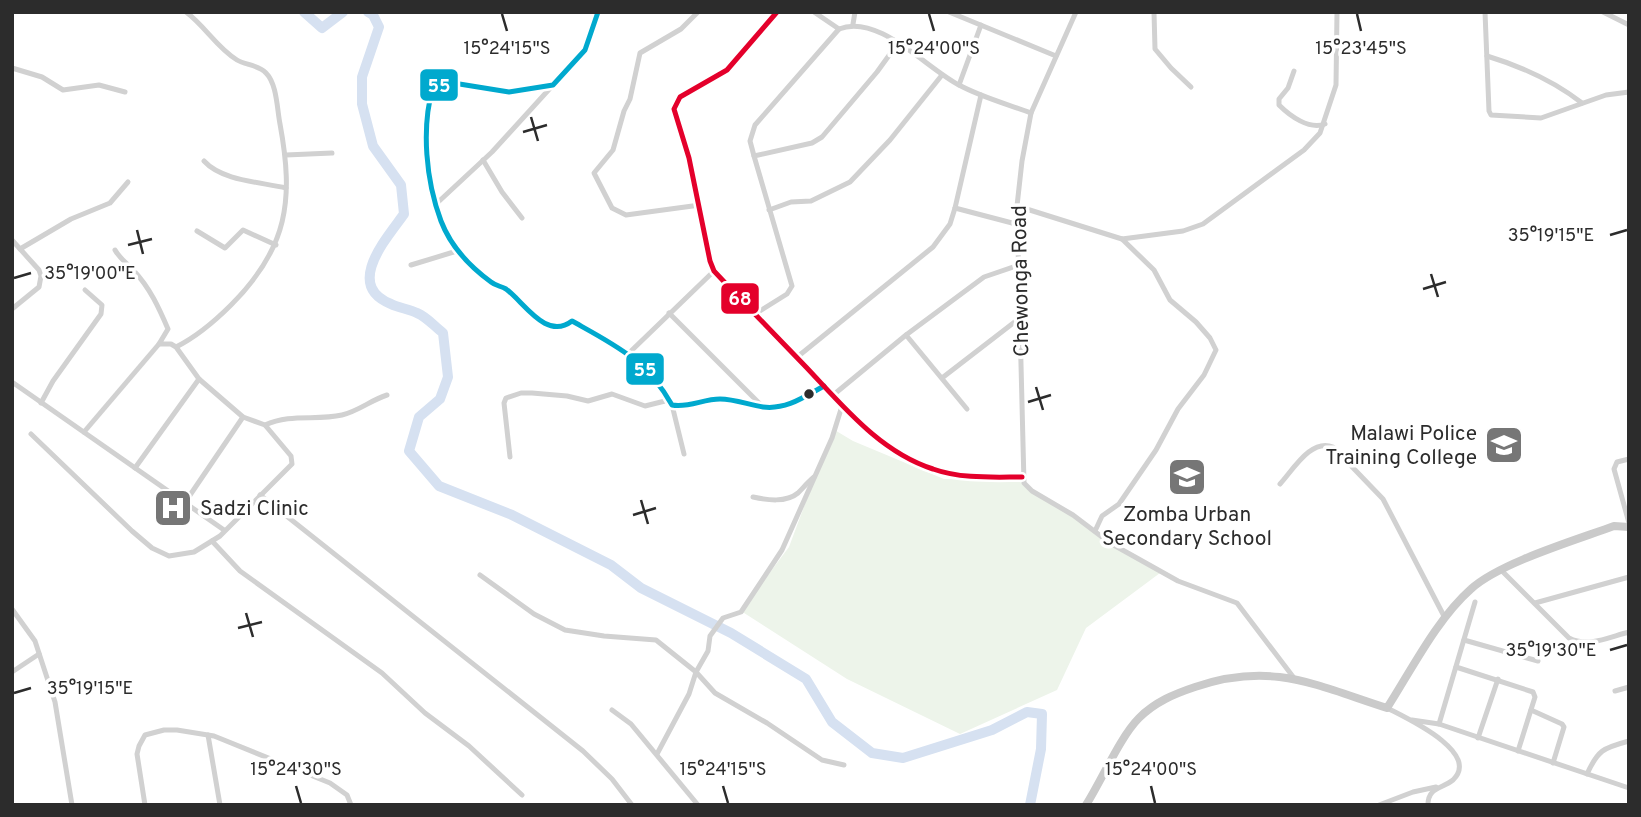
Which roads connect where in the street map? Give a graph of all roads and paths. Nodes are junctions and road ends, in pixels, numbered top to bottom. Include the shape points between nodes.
1 (187, 12) edge
2 (201, 12) edge
3 (598, 12) edge
4 (698, 12) edge
5 (777, 12) edge
6 (814, 12) edge
7 (855, 12) edge
8 (949, 12) edge
9 (1076, 12) edge
10 (1153, 12) edge
11 (1337, 12) edge
12 (1485, 12) edge
13 (1603, 12) edge
14 (198, 21) junction
15 (853, 24) junction
16 (981, 25) junction
17 (1629, 25) edge
18 (839, 29) junction
19 (898, 43) junction
20 (1056, 56) junction
21 (1487, 56) junction
22 (12, 68) edge
23 (1294, 71) dead end
24 (942, 75) junction
25 (553, 85) junction
26 (959, 85) junction
27 (1191, 87) dead end
28 (125, 92) dead end
29 (1629, 92) edge
30 (981, 95) junction
31 (1582, 103) junction
32 (1031, 113) junction
33 (1325, 124) junction
34 (332, 153) dead end
35 (286, 155) junction
36 (754, 156) junction
37 (483, 160) junction
38 (204, 161) dead end
39 (128, 182) dead end
40 (286, 188) junction
41 (435, 205) junction
42 (700, 205) junction
43 (1017, 206) junction
44 (955, 208) junction
45 (769, 210) junction
46 (522, 218) dead end
47 (1016, 224) junction
48 (197, 231) dead end
49 (1122, 239) junction
50 (12, 240) edge
51 (276, 245) junction
52 (20, 249) junction
53 (115, 250) dead end
54 (457, 251) junction
55 (411, 265) dead end
56 (1019, 265) junction
57 (714, 271) junction
58 (85, 290) dead end
59 (12, 309) edge
60 (669, 313) junction
61 (755, 314) junction
62 (1021, 317) junction
63 (906, 335) junction
64 (159, 344) junction
65 (176, 347) junction
66 (629, 353) junction
67 (796, 358) junction
68 (942, 378) junction
69 (200, 379) junction
70 (12, 382) edge
71 (824, 386) junction
72 (387, 395) dead end
73 (832, 396) junction
74 (41, 402) junction
75 (670, 402) junction
76 (842, 406) junction
77 (763, 407) junction
78 (967, 409) dead end
79 (243, 417) junction
80 (265, 425) junction
81 (84, 432) junction
82 (31, 434) dead end
83 (684, 454) dead end
84 (510, 457) dead end
85 (1629, 458) edge
86 (135, 468) junction
87 (816, 475) junction
88 (1023, 477) junction
89 (1280, 484) dead end
90 (260, 495) junction
91 (753, 497) dead end
92 (186, 501) junction
93 (1629, 525) edge
94 (224, 530) junction
95 (1095, 531) junction
96 (212, 541) junction
97 (1501, 570) junction
98 (480, 575) dead end
99 (1629, 577) edge
100 (1475, 603) dead end
101 (1535, 603) junction
102 (12, 609) edge
103 (1445, 618) junction
104 (1629, 632) edge
105 (1464, 640) junction
106 (40, 654) junction
107 (1538, 661) dead end
108 (1456, 667) junction
109 (12, 672) edge
110 (696, 672) junction
111 (1294, 678) junction
112 (1498, 679) junction
113 (1629, 687) edge
114 (1615, 691) dead end
115 (1387, 708) junction
116 (612, 710) dead end
117 (1531, 710) junction
118 (1412, 720) junction
119 (1439, 724) junction
120 (208, 734) junction
121 (1478, 738) junction
122 (1629, 741) edge
123 (1518, 751) junction
124 (657, 754) junction
125 (1553, 762) junction
126 (844, 765) dead end
127 (1587, 774) junction
128 (1436, 787) junction
129 (1629, 788) edge
130 (522, 795) dead end
131 (1404, 796) junction
132 (72, 805) edge
133 (145, 805) edge
134 (219, 805) edge
135 (351, 805) edge
136 (632, 805) edge
137 (698, 805) edge
138 (1086, 805) edge
139 (1379, 805) edge
140 (1407, 805) edge
141 (1428, 805) edge

1 - 14 street
2 - 14 street
3 - 25 street via 585,50
4 - 42 street via 681,29 640,53 613,150 594,173 612,208 626,215
5 - 42 street via 727,70 677,101 675,117
6 - 18 street
7 - 15 street
8 - 16 street
9 - 20 street, Chewonga Road
10 - 27 street via 1155,49
11 - 33 street via 1336,85
12 - 21 street
13 - 17 street
14 - 35 street via 234,58 268,75
15 - 18 street
15 - 19 street
16 - 20 street
16 - 26 street
18 - 36 street via 755,125 750,141
19 - 24 street
19 - 36 street via 822,137
20 - 32 street, Chewonga Road
21 - 31 street via 1554,85
21 - 31 street via 1491,115 1541,118
22 - 28 street via 43,77 63,90 99,85
23 - 33 street via 1279,105 1312,126
24 - 26 street
24 - 45 street via 850,182 811,201
25 - 37 street
25 - 41 street via 509,92 447,82 433,87 425,138
26 - 30 street
29 - 31 street
30 - 32 street
30 - 44 street
32 - 43 street, Chewonga Road
33 - 49 street via 1304,150 1196,227
34 - 35 street
35 - 40 street
36 - 45 street
37 - 41 street
37 - 46 street
38 - 40 street via 230,176
39 - 52 street via 110,204 71,219
40 - 51 street
41 - 54 street
42 - 57 street
43 - 47 street, Chewonga Road
43 - 49 street
44 - 47 street
44 - 67 street via 950,224 933,247
45 - 61 street via 792,286
47 - 56 street, Chewonga Road
48 - 51 street via 225,248 243,230
49 - 95 street via 1154,270 1168,297 1200,326 1216,350 1156,450
50 - 52 street
51 - 65 street via 245,291 205,330
52 - 59 street via 39,270 41,282
53 - 64 street via 157,302 169,329
54 - 55 street
54 - 66 street via 534,317 557,327 572,321
56 - 62 street, Chewonga Road
56 - 63 street via 984,277
57 - 60 street
57 - 61 street
58 - 74 street via 102,305 101,314
60 - 66 street
60 - 77 street
61 - 67 street
62 - 68 street
62 - 88 street, Chewonga Road
63 - 68 street
63 - 73 street
64 - 65 street
64 - 81 street
65 - 69 street
66 - 75 street
67 - 71 street
68 - 78 street
69 - 79 street
69 - 86 street
70 - 74 street
71 - 73 street
71 - 77 street via 789,405
72 - 80 street via 344,414 296,416
73 - 76 street
74 - 81 street
75 - 77 street via 683,407 725,399
75 - 83 street
75 - 84 street via 645,405 612,394 583,401 560,395 512,395 504,403
76 - 87 street
76 - 88 street via 880,440 925,467 955,475
79 - 80 street
79 - 92 street
80 - 90 street via 292,464
81 - 86 street
82 - 96 street via 162,554 186,554
85 - 93 street via 1618,462 1614,470
86 - 92 street
87 - 91 street via 789,498
87 - 110 street via 774,563 741,612 720,622
88 - 95 street via 1032,491
89 - 103 street via 1313,448 1333,447 1383,499
90 - 94 street
90 - 136 street via 583,751
92 - 94 street
93 - 97 street via 1614,526
94 - 96 street
95 - 111 street via 1178,581 1237,603
96 - 130 street via 240,571 382,673
97 - 101 street
97 - 103 street via 1473,587
98 - 110 street via 554,625 590,635 653,639
99 - 101 street
100 - 105 street
101 - 104 street via 1577,642
102 - 106 street
103 - 115 street
105 - 107 street
105 - 108 street
106 - 109 street
106 - 132 street via 59,716
108 - 112 street
108 - 119 street
110 - 124 street
110 - 126 street via 715,693 821,760
111 - 115 street
111 - 138 street via 1237,676 1161,701 1132,726
112 - 117 street via 1533,692
112 - 121 street
113 - 114 street
115 - 118 street
116 - 124 street
117 - 123 street
117 - 125 street via 1564,727
118 - 119 street
118 - 128 street via 1451,748 1457,758 1455,778
119 - 121 street
120 - 133 street via 163,730 145,735 138,754
120 - 134 street
120 - 135 street via 330,783 347,795
121 - 123 street
122 - 127 street via 1596,754
123 - 125 street
124 - 137 street
125 - 127 street
127 - 129 street
128 - 131 street
128 - 141 street
131 - 139 street
131 - 140 street

